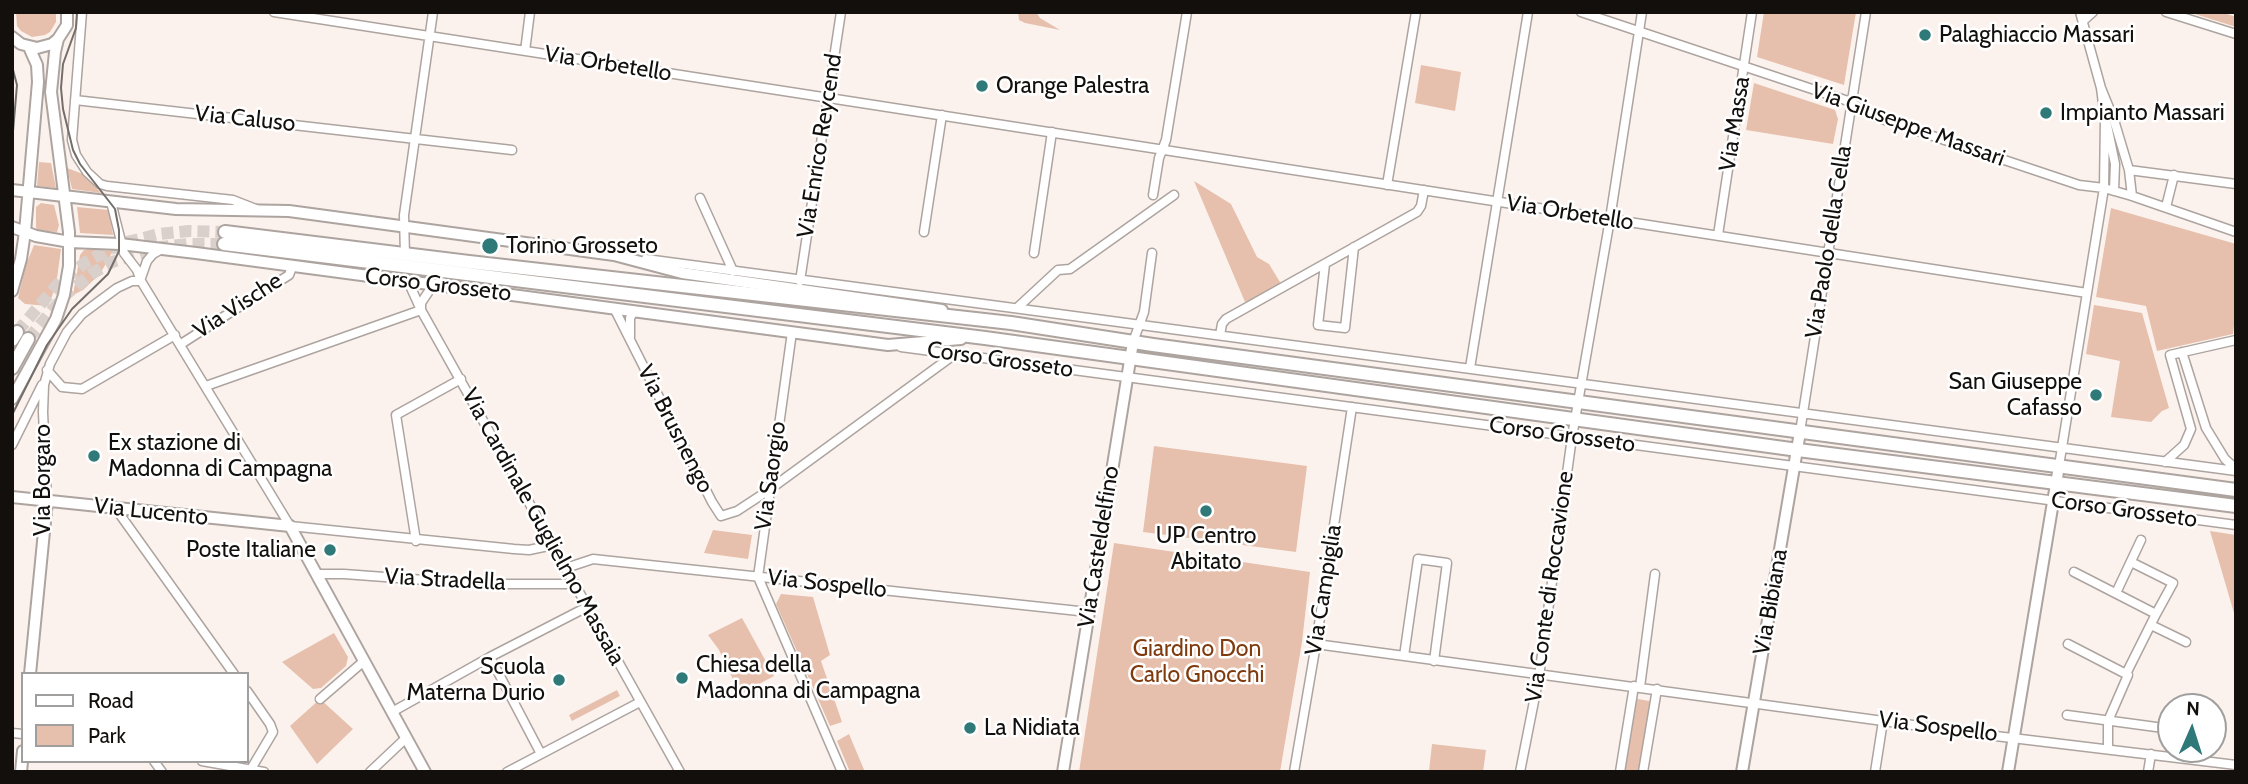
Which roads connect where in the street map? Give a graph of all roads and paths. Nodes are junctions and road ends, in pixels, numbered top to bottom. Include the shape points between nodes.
1 (67, 12) edge
2 (82, 12) edge
3 (274, 12) edge
4 (433, 12) edge
5 (530, 12) edge
6 (841, 12) edge
7 (1187, 12) edge
8 (1416, 12) edge
9 (1528, 12) edge
10 (1581, 12) edge
11 (1642, 12) edge
12 (1752, 12) edge
13 (1866, 12) edge
14 (2093, 12) edge
15 (2166, 12) edge
16 (2188, 16) edge
17 (2081, 17) edge
18 (1639, 32) junction
19 (2236, 34) edge
20 (429, 36) junction
21 (12, 37) edge
22 (58, 39) junction
23 (29, 47) junction
24 (525, 51) junction
25 (1744, 67) junction
26 (2101, 88) junction
27 (828, 98) junction
28 (75, 100) junction
29 (1851, 102) junction
30 (942, 116) junction
31 (2105, 119) junction
32 (1052, 132) junction
33 (415, 138) junction
34 (1162, 149) junction
35 (512, 150) dead end
36 (2129, 170) junction
37 (2174, 175) junction
38 (2236, 184) edge
39 (1387, 185) junction
40 (2104, 188) junction
41 (12, 190) edge
42 (1424, 190) junction
43 (2114, 191) junction
44 (29, 192) junction
45 (1153, 195) dead end
46 (1174, 195) dead end
47 (2133, 195) junction
48 (64, 196) junction
49 (700, 198) dead end
50 (1499, 201) junction
51 (111, 202) junction
52 (2166, 207) junction
53 (257, 209) junction
54 (1610, 219) junction
55 (403, 226) junction
56 (12, 227) edge
57 (25, 232) junction
58 (924, 232) dead end
59 (2236, 232) edge
60 (1718, 235) junction
61 (225, 238) tunnel mouth
62 (70, 242) junction
63 (121, 244) junction
64 (1354, 247) junction
65 (162, 249) junction
66 (1827, 252) junction
67 (1034, 253) dead end
68 (1152, 253) dead end
69 (614, 255) junction
70 (406, 260) junction
71 (1325, 264) junction
72 (292, 267) junction
73 (733, 271) junction
74 (141, 281) junction
75 (800, 281) junction
76 (408, 282) junction
77 (433, 285) junction
78 (12, 291) edge
79 (2087, 293) junction
80 (614, 308) junction
81 (1017, 308) junction
82 (421, 310) junction
83 (634, 311) junction
84 (1007, 323) junction
85 (1140, 324) junction
86 (792, 332) junction
87 (175, 335) junction
88 (1220, 335) junction
89 (19, 337) tunnel mouth
90 (985, 338) junction
91 (630, 340) junction
92 (2236, 340) edge
93 (1133, 342) junction
94 (181, 344) junction
95 (888, 345) junction
96 (2182, 352) junction
97 (955, 354) junction
98 (1130, 357) junction
99 (12, 368) edge
100 (1470, 368) junction
101 (46, 374) junction
102 (1126, 377) junction
103 (461, 379) junction
104 (1582, 383) junction
105 (206, 386) junction
106 (12, 399) edge
107 (1578, 401) junction
108 (1352, 407) junction
109 (1803, 413) junction
110 (1576, 418) junction
111 (1800, 432) junction
112 (1572, 437) junction
113 (12, 445) edge
114 (2062, 447) junction
115 (1798, 450) junction
116 (2165, 462) junction
117 (1795, 466) junction
118 (2059, 466) junction
119 (2236, 470) edge
120 (2056, 484) junction
121 (769, 490) junction
122 (2236, 490) edge
123 (12, 497) edge
124 (47, 501) junction
125 (2053, 501) junction
126 (2236, 506) edge
127 (116, 509) junction
128 (2236, 525) edge
129 (290, 526) junction
130 (2141, 540) dead end
131 (416, 541) junction
132 (553, 545) junction
133 (2131, 562) junction
134 (566, 568) junction
135 (2074, 572) dead end
136 (316, 574) junction
137 (1655, 574) dead end
138 (758, 577) junction
139 (575, 584) junction
140 (2116, 593) junction
141 (587, 607) junction
142 (1088, 612) junction
143 (2156, 614) junction
144 (2151, 625) junction
145 (2186, 642) dead end
146 (1316, 644) junction
147 (2068, 644) dead end
148 (1404, 656) junction
149 (490, 657) junction
150 (1434, 660) junction
151 (364, 661) junction
152 (30, 672) edge
153 (233, 672) edge
154 (2126, 674) junction
155 (1539, 676) junction
156 (1637, 686) junction
157 (1657, 689) junction
158 (248, 692) edge
159 (320, 699) dead end
160 (640, 702) junction
161 (1754, 703) junction
162 (392, 712) junction
163 (2067, 715) dead end
164 (1883, 721) junction
165 (2108, 721) junction
166 (2157, 727) edge
167 (2014, 737) junction
168 (406, 738) junction
169 (2108, 748) junction
170 (541, 754) junction
171 (2151, 754) junction
172 (214, 763) edge
173 (2236, 765) edge
174 (251, 769) junction
175 (264, 772) edge
176 (370, 772) edge
177 (425, 772) edge
178 (507, 772) edge
179 (680, 772) edge
180 (842, 772) edge
181 (1063, 772) edge
182 (1294, 772) edge
183 (1520, 772) edge
184 (1620, 772) edge
185 (1643, 772) edge
186 (1742, 772) edge
187 (1875, 772) edge
188 (2008, 772) edge
189 (2148, 772) edge

1 - 22 main road via 67,25
2 - 28 street
3 - 20 street, Via Orbetello
4 - 20 street, Via Cardinale Guglielmo Massaia
5 - 24 street
6 - 27 street, Via Enrico Reycend
7 - 34 street
8 - 39 street
9 - 50 street
10 - 18 street, Via Giuseppe Massari
11 - 18 street, Via Conte di Roccavione
12 - 25 street, Via Massa
13 - 29 street, Via Paolo della Cella
14 - 17 street
15 - 16 street
16 - 19 street
17 - 26 street
18 - 25 street, Via Giuseppe Massari
18 - 54 street, Via Conte di Roccavione
20 - 24 street, Via Orbetello
20 - 33 street, Via Cardinale Guglielmo Massaia
21 - 23 main road
22 - 23 main road via 45,47
22 - 48 main road via 51,92
23 - 44 main road via 38,74
24 - 27 street, Via Orbetello
25 - 29 street, Via Giuseppe Massari
25 - 60 street, Via Massa
26 - 31 street
26 - 36 street
27 - 30 street, Via Orbetello
27 - 75 street, Via Enrico Reycend
28 - 33 street, Via Caluso
28 - 53 street, Corso Grosseto via 72,140 76,155 100,184 233,200
29 - 40 street, Via Giuseppe Massari via 1873,116 2079,185
29 - 66 street, Via Paolo della Cella
30 - 32 street, Via Orbetello
30 - 58 street
31 - 40 street
31 - 43 street via 2114,156
32 - 34 street, Via Orbetello
32 - 67 street
33 - 35 street, Via Caluso
33 - 55 street, Via Cardinale Guglielmo Massaia
34 - 39 street, Via Orbetello
34 - 45 street
36 - 37 street
36 - 47 street
37 - 38 street
37 - 52 street
39 - 42 street, Via Orbetello
40 - 43 street, Via Giuseppe Massari
40 - 79 street
41 - 44 main road
42 - 50 street, Via Orbetello
42 - 64 street via 1419,210
43 - 47 street, Via Giuseppe Massari
44 - 48 main road, Corso Grosseto
44 - 57 main road
46 - 81 street via 1070,269 1058,270
47 - 52 street, Via Giuseppe Massari
48 - 51 main road, Corso Grosseto
48 - 62 main road
49 - 73 street
50 - 54 street, Via Orbetello
50 - 100 street
51 - 53 main road, Corso Grosseto via 193,210
51 - 63 street
52 - 59 street, Via Giuseppe Massari
53 - 55 main road, Corso Grosseto
54 - 60 street, Via Orbetello
54 - 104 street, Via Conte di Roccavione
55 - 69 main road, Corso Grosseto
55 - 70 street, Via Cardinale Guglielmo Massaia
56 - 57 main road
57 - 62 main road, Corso Grosseto
57 - 78 main road
60 - 66 street, Via Orbetello
61 - 70 main road
62 - 63 main road, Corso Grosseto
62 - 106 main road via 67,280 56,320
63 - 65 main road, Corso Grosseto
63 - 74 street
64 - 71 street
64 - 71 street via 1345,328 1318,325
65 - 72 main road, Corso Grosseto
65 - 74 street via 144,264
66 - 79 street, Via Orbetello
66 - 109 street, Via Paolo della Cella
68 - 85 street, Via Casteldelfino
69 - 73 street, Corso Grosseto
69 - 84 main road, Corso Grosseto via 682,273 973,314
70 - 76 street, Via Cardinale Guglielmo Massaia
70 - 84 main road, Corso Grosseto
70 - 90 main road, Corso Grosseto
71 - 88 street via 1224,321
72 - 76 main road, Corso Grosseto
72 - 94 street, Via Vische via 289,275
73 - 75 street, Corso Grosseto
74 - 87 street
74 - 101 street, Via Borgaro via 124,285 82,314 67,332
75 - 81 street, Corso Grosseto
76 - 77 main road, Corso Grosseto
76 - 82 street, Via Cardinale Guglielmo Massaia
77 - 80 main road, Corso Grosseto
77 - 82 street
79 - 114 street
80 - 83 main road, Corso Grosseto
80 - 91 street, Via Brusnengo
81 - 85 street, Corso Grosseto
82 - 103 street, Via Cardinale Guglielmo Massaia
82 - 105 street
83 - 86 main road, Corso Grosseto
83 - 91 street, Via Brusnengo
84 - 93 main road, Corso Grosseto
85 - 88 street, Corso Grosseto
85 - 93 street, Via Casteldelfino
86 - 95 main road, Corso Grosseto
86 - 121 street, Via Saorgio
87 - 94 street
87 - 101 street via 82,388 62,387
88 - 100 street, Corso Grosseto
89 - 99 main road
90 - 95 main road, Corso Grosseto
90 - 98 main road, Corso Grosseto
91 - 121 street, Via Brusnengo via 721,516
92 - 96 street
93 - 98 main road, Via Casteldelfino
93 - 107 main road, Corso Grosseto
94 - 105 street
95 - 97 street, Corso Grosseto
96 - 116 street via 2170,355 2191,429 2184,445
96 - 119 street via 2206,428
97 - 102 street, Corso Grosseto
97 - 121 street
98 - 102 main road, Via Casteldelfino
98 - 110 main road, Corso Grosseto
100 - 104 street, Corso Grosseto
101 - 113 street
101 - 124 street, Via Borgaro
102 - 108 street, Corso Grosseto
102 - 142 main road, Via Casteldelfino
103 - 131 street via 396,415
103 - 132 street, Via Cardinale Guglielmo Massaia
104 - 107 street, Via Conte di Roccavione
104 - 109 street, Corso Grosseto
105 - 129 street
107 - 110 street, Via Conte di Roccavione
107 - 111 main road, Corso Grosseto
108 - 112 street, Corso Grosseto
108 - 146 street, Via Campiglia
109 - 111 street, Via Paolo della Cella
109 - 114 street, Corso Grosseto
110 - 112 street, Via Conte di Roccavione
110 - 115 main road, Corso Grosseto
111 - 115 main road, Via Bibiana
111 - 118 main road, Corso Grosseto
112 - 117 street, Corso Grosseto
112 - 155 street, Via Conte di Roccavione
114 - 116 street, Corso Grosseto
114 - 118 street
115 - 117 main road, Via Bibiana
115 - 120 main road, Corso Grosseto
116 - 119 street, Corso Grosseto
117 - 125 street, Corso Grosseto
117 - 161 main road, Via Bibiana
118 - 120 main road
118 - 122 main road, Corso Grosseto
120 - 125 main road
120 - 126 main road, Corso Grosseto
121 - 138 street, Via Saorgio
123 - 124 main road, Via Lucento
124 - 127 main road, Via Lucento
124 - 152 main road, Via Borgaro
125 - 128 street, Corso Grosseto
125 - 167 main road
127 - 129 main road, Via Lucento
127 - 153 street
129 - 131 street
129 - 136 main road
130 - 133 street
131 - 132 street via 514,550
132 - 134 street, Via Cardinale Guglielmo Massaia
133 - 140 street
133 - 143 street via 2174,583
134 - 138 street, Via Sospello via 593,559
134 - 139 street, Via Cardinale Guglielmo Massaia
135 - 140 street
136 - 139 street, Via Stradella via 480,584
136 - 151 main road
137 - 156 street
138 - 142 street, Via Sospello
138 - 180 street
139 - 141 street, Via Cardinale Guglielmo Massaia
140 - 143 street
141 - 149 street
141 - 160 street, Via Cardinale Guglielmo Massaia
142 - 181 main road, Via Casteldelfino
143 - 144 street
144 - 145 street
144 - 154 street
146 - 148 street, Via Sospello
146 - 182 street, Via Campiglia
147 - 154 street
148 - 150 street, Via Sospello
148 - 150 street via 1418,559 1447,563
149 - 162 street
149 - 170 street
150 - 155 street, Via Sospello
151 - 159 street
151 - 162 main road
154 - 165 street
155 - 156 street, Via Sospello
155 - 183 street, Via Conte di Roccavione
156 - 157 street, Via Sospello
156 - 184 street
157 - 161 street, Via Sospello
157 - 185 street
158 - 174 street via 273,732
160 - 170 street
160 - 179 street, Via Cardinale Guglielmo Massaia
161 - 164 street, Via Sospello
161 - 186 main road, Via Bibiana
162 - 168 main road
163 - 165 street
164 - 167 street, Via Sospello
164 - 187 street
165 - 166 street
165 - 169 street
167 - 169 street, Via Sospello
167 - 188 main road
168 - 176 street
168 - 177 main road
169 - 171 street, Via Sospello
170 - 178 street
171 - 173 street, Via Sospello
171 - 189 street
172 - 174 street
174 - 175 street

